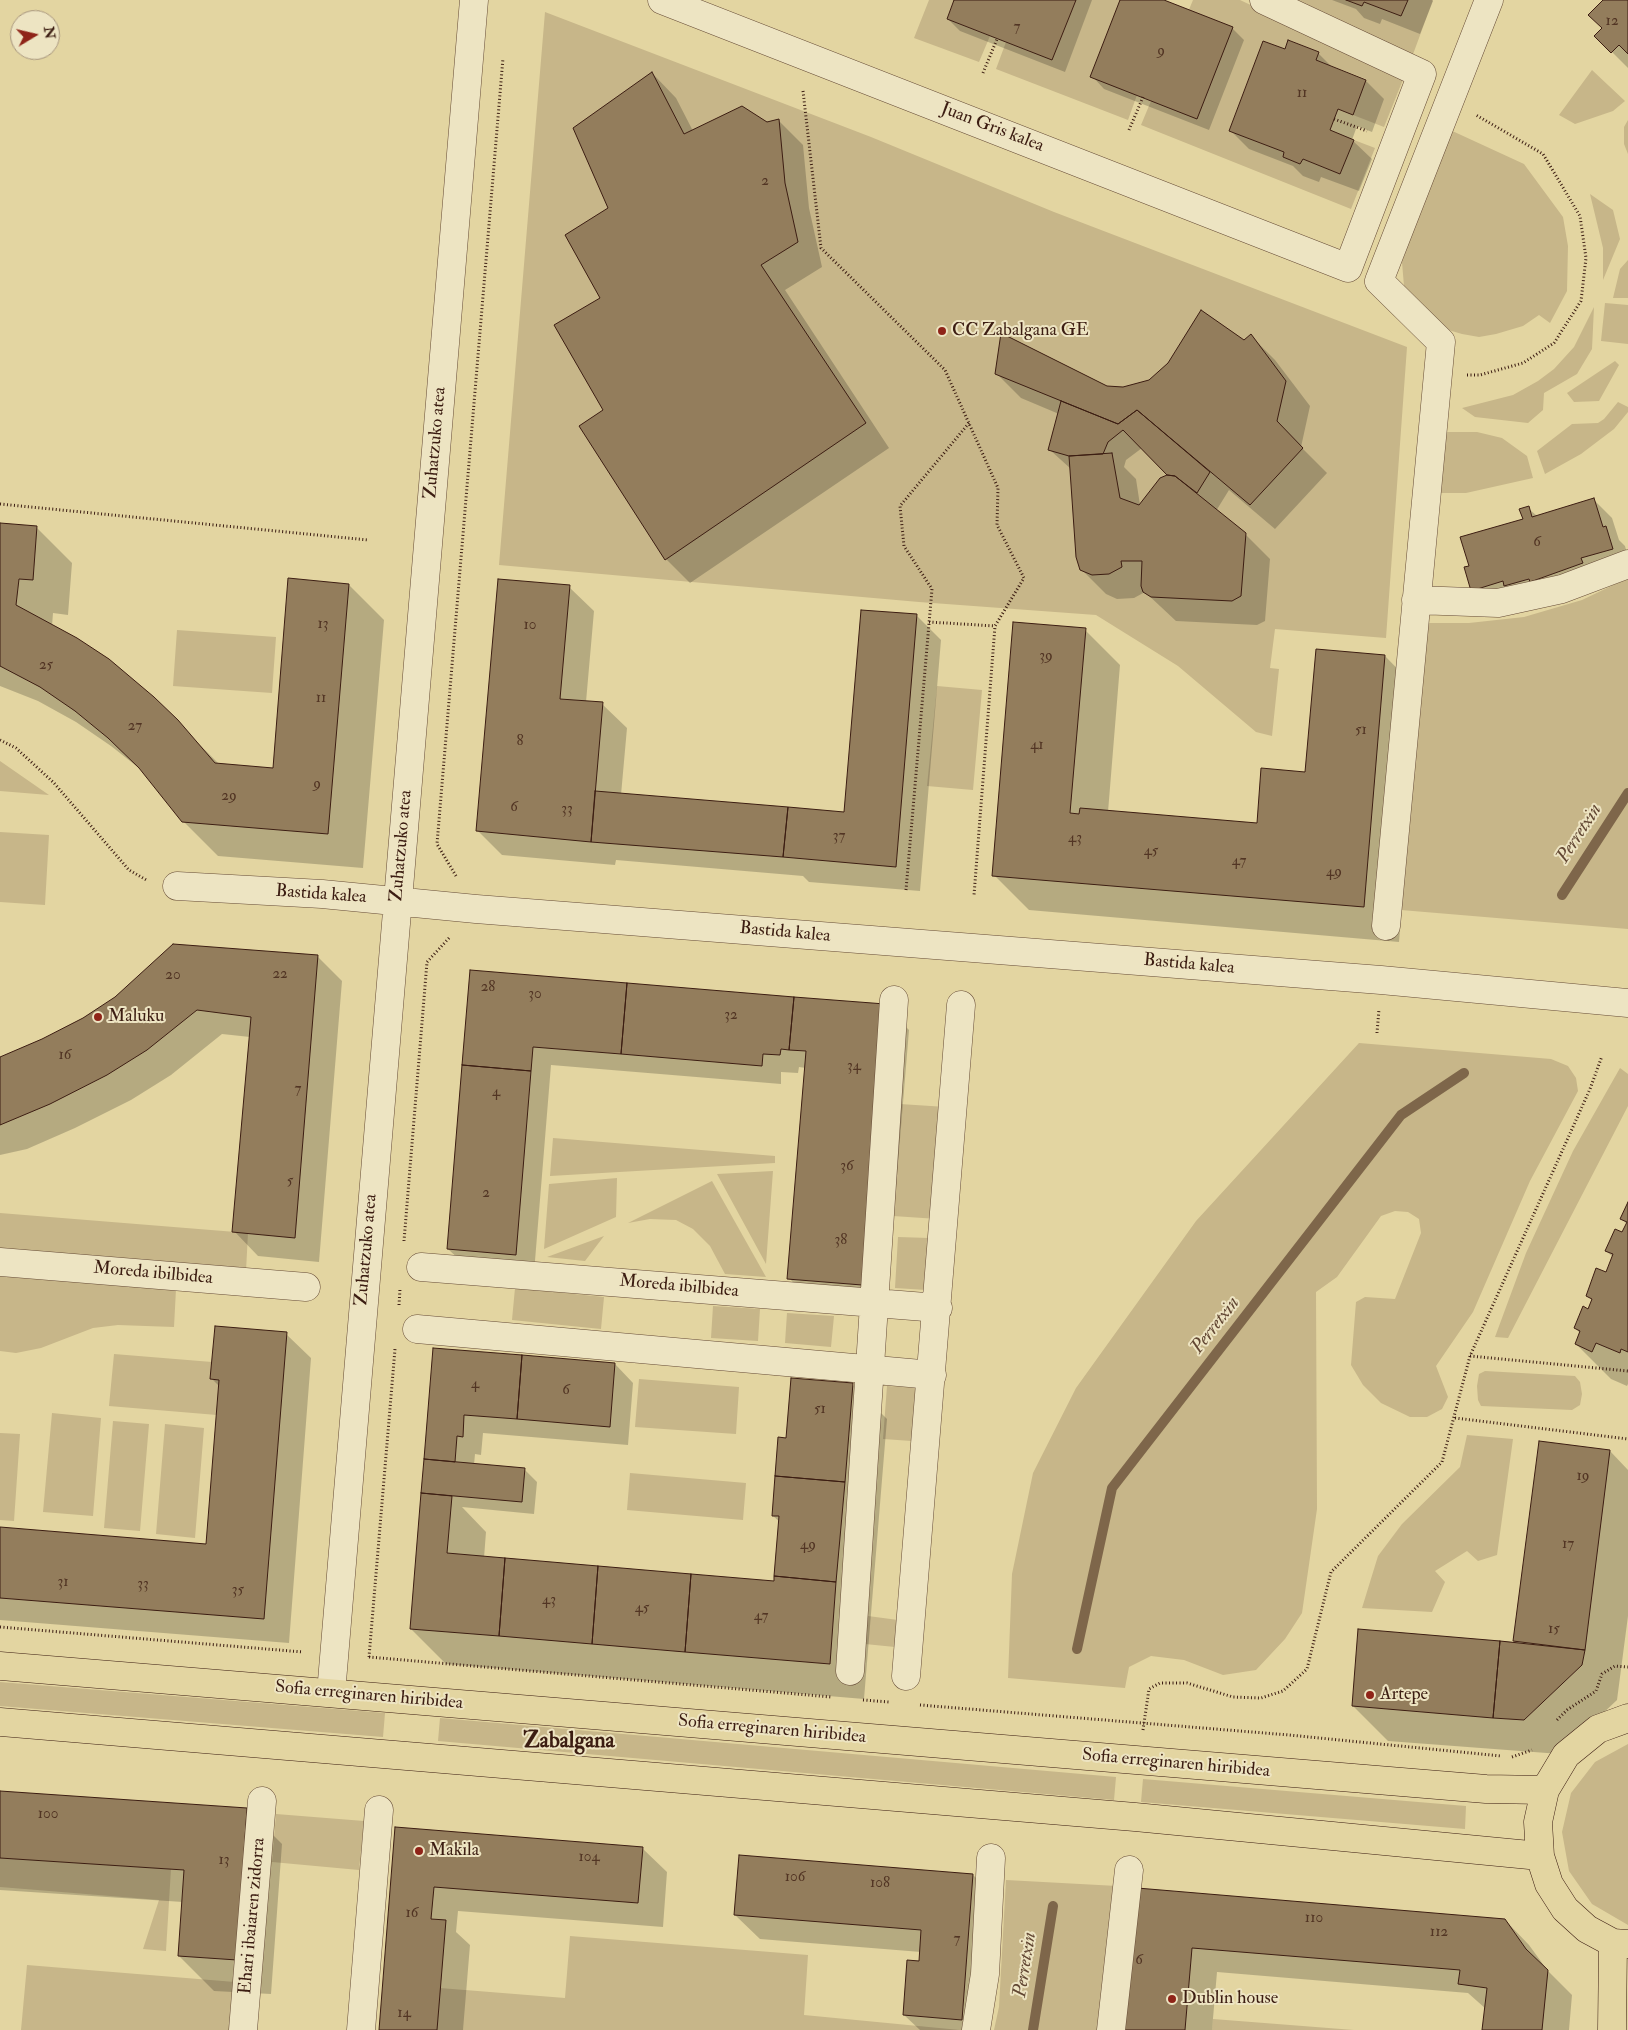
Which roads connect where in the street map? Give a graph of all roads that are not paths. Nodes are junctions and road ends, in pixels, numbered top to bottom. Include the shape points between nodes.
1 (474, 0) edge
2 (662, 0) edge
3 (1264, 0) edge
4 (1489, 0) edge
5 (1628, 564) edge
6 (1416, 600) junction
7 (177, 886) road end
8 (397, 901) junction
9 (1386, 926) dead end
10 (894, 1000) dead end
11 (1628, 1003) edge
12 (961, 1005) dead end
13 (0, 1262) edge
14 (421, 1266) dead end
15 (306, 1287) dead end
16 (874, 1302) junction
17 (938, 1308) junction
18 (404, 1329) road end
19 (870, 1370) junction
20 (932, 1375) junction
21 (0, 1666) edge
22 (850, 1671) dead end
23 (906, 1676) dead end
24 (331, 1693) junction
25 (1628, 1718) edge
26 (0, 1722) edge
27 (1545, 1790) junction
28 (262, 1802) dead end
29 (379, 1810) dead end
30 (1540, 1856) junction
31 (991, 1858) dead end
32 (1129, 1870) dead end
33 (1620, 1943) edge
34 (243, 2030) edge
35 (361, 2030) edge
36 (976, 2030) edge
37 (1112, 2030) edge
38 (1612, 2030) edge

1 - 8 street, Zuhatzuko atea
2 - 3 street, Juan Gris kalea via 1348,268 1422,74
4 - 6 street via 1379,281 1441,342
5 - 6 street via 1562,590 1498,603
6 - 9 street
7 - 8 street, Bastida kalea
8 - 11 street, Bastida kalea via 1381,980
8 - 24 street, Zuhatzuko atea
10 - 16 street
12 - 17 street
13 - 15 street, Moreda ibilbidea
14 - 16 street, Moreda ibilbidea
16 - 17 street, Moreda ibilbidea
16 - 19 street
17 - 20 street
18 - 19 street
19 - 20 street
19 - 22 street
20 - 23 street
21 - 24 main road, Sofia erreginaren hiribidea
24 - 27 main road, Sofia erreginaren hiribidea via 1486,1790
25 - 27 main road via 1598,1729 1566,1755
26 - 30 main road via 1135,1817
27 - 30 main road via 1538,1822
28 - 34 street, Ehari ibaiaren zidorra
29 - 35 street
30 - 33 main road via 1549,1884 1565,1908 1587,1929
31 - 36 street via 985,1974
32 - 37 street
33 - 38 main road

